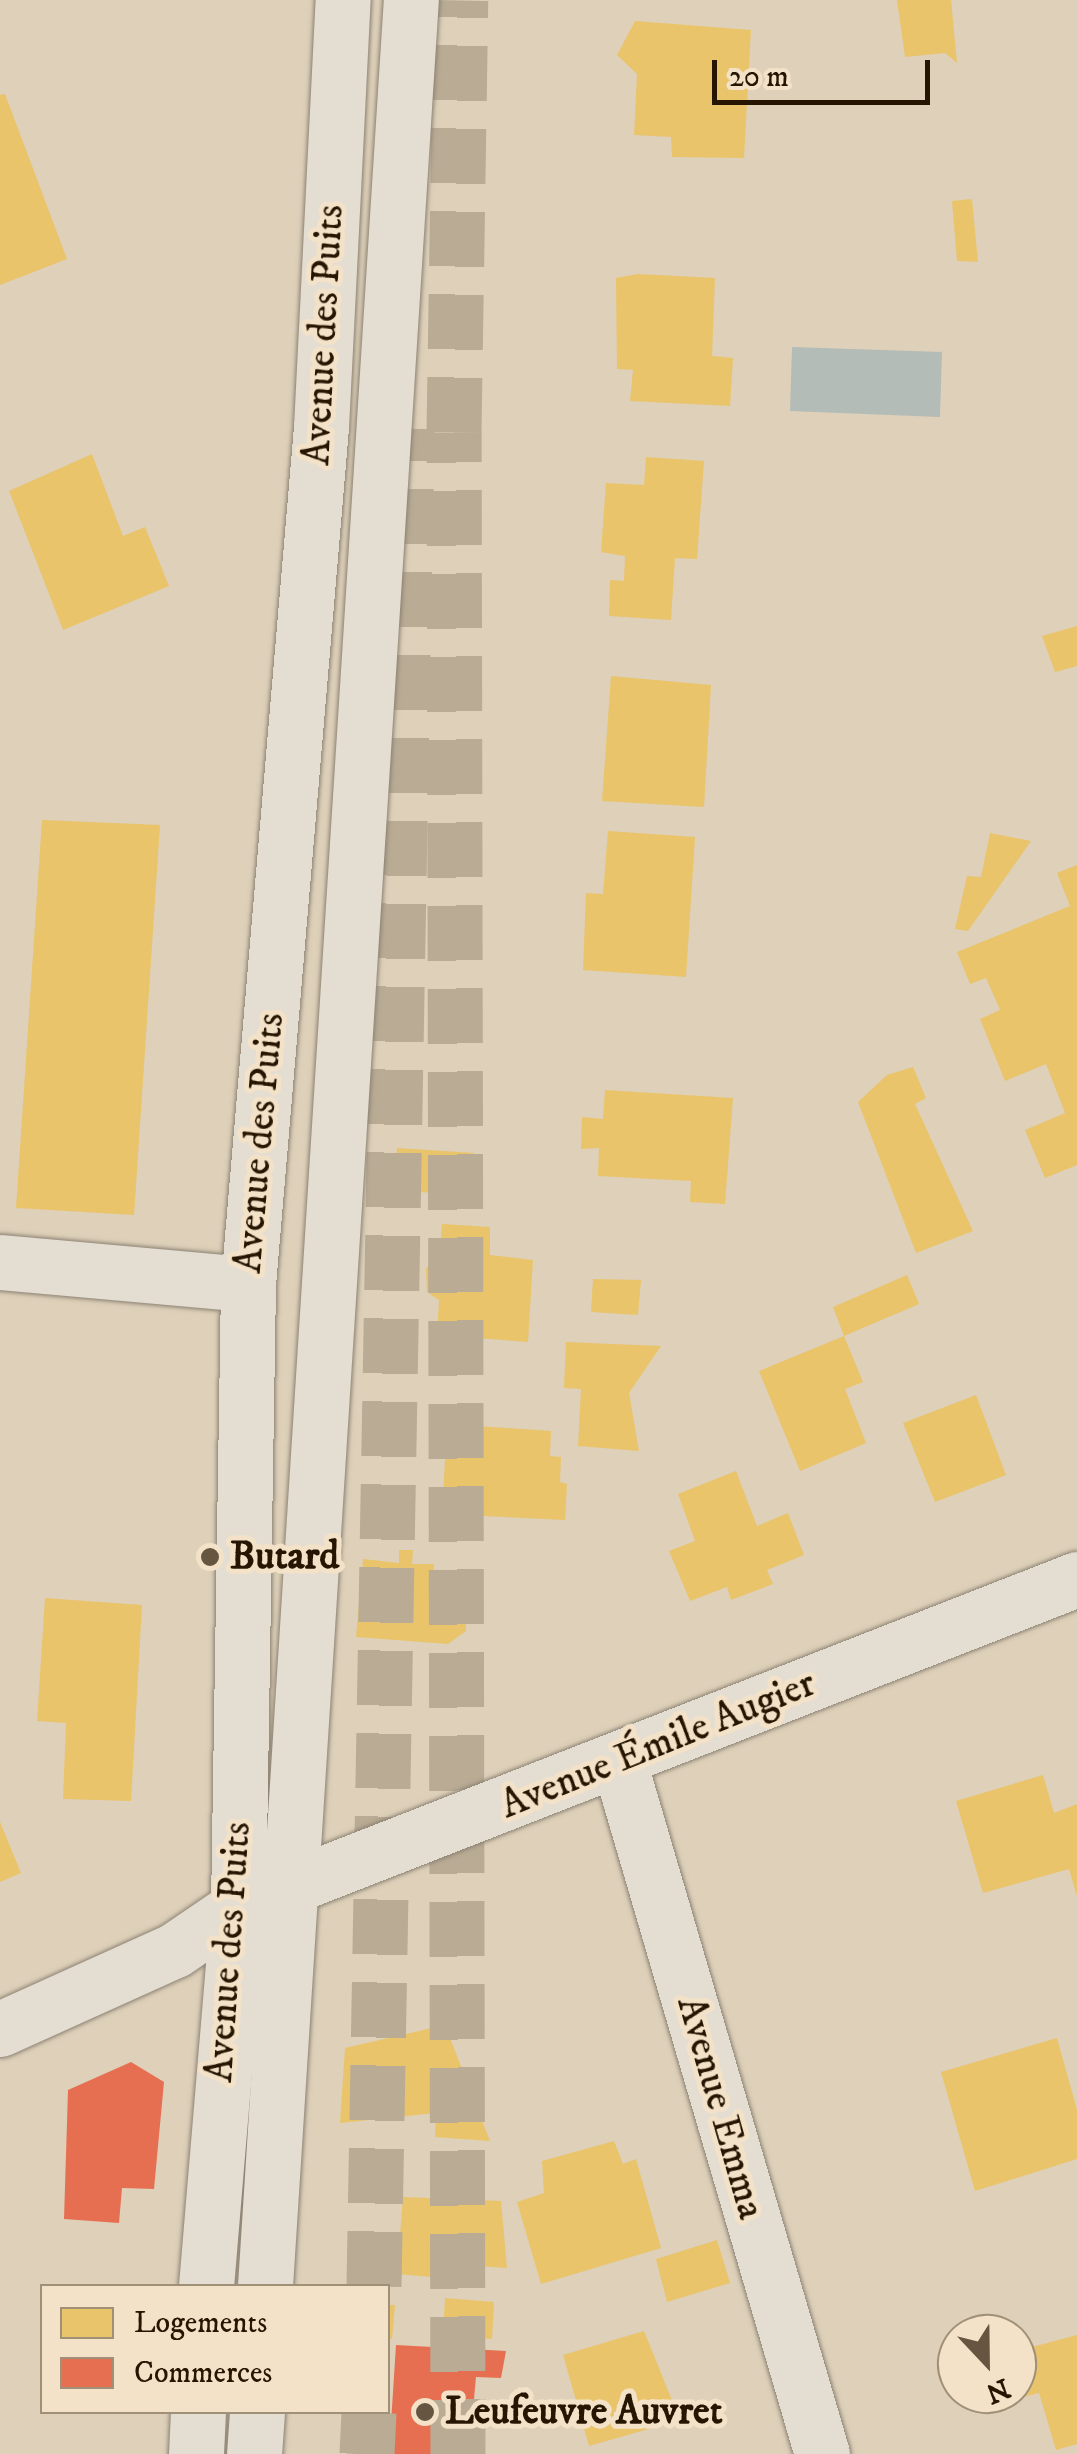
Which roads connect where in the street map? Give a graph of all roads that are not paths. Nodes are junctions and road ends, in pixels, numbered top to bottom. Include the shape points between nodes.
1 (343, 0) edge
2 (411, 0) edge
3 (0, 1262) edge
4 (248, 1284) junction
5 (1077, 1579) edge
6 (618, 1762) junction
7 (294, 1886) junction
8 (238, 1906) junction
9 (0, 2029) edge
10 (206, 2284) edge
11 (264, 2284) edge
12 (198, 2414) edge
13 (257, 2414) edge
14 (196, 2454) edge
15 (254, 2454) edge
16 (822, 2454) edge

1 - 4 street, Avenue des Puits via 321,427
2 - 7 street, Avenue des Puits
3 - 4 street
4 - 8 street, Avenue des Puits
5 - 6 street, Avenue Émile Augier
6 - 7 street, Avenue Émile Augier
6 - 16 street, Avenue Emma
7 - 8 street, Avenue Émile Augier
7 - 11 street, Avenue des Puits
8 - 9 street, Avenue Émile Augier via 175,1950
8 - 10 street, Avenue des Puits
12 - 14 street
13 - 15 street

